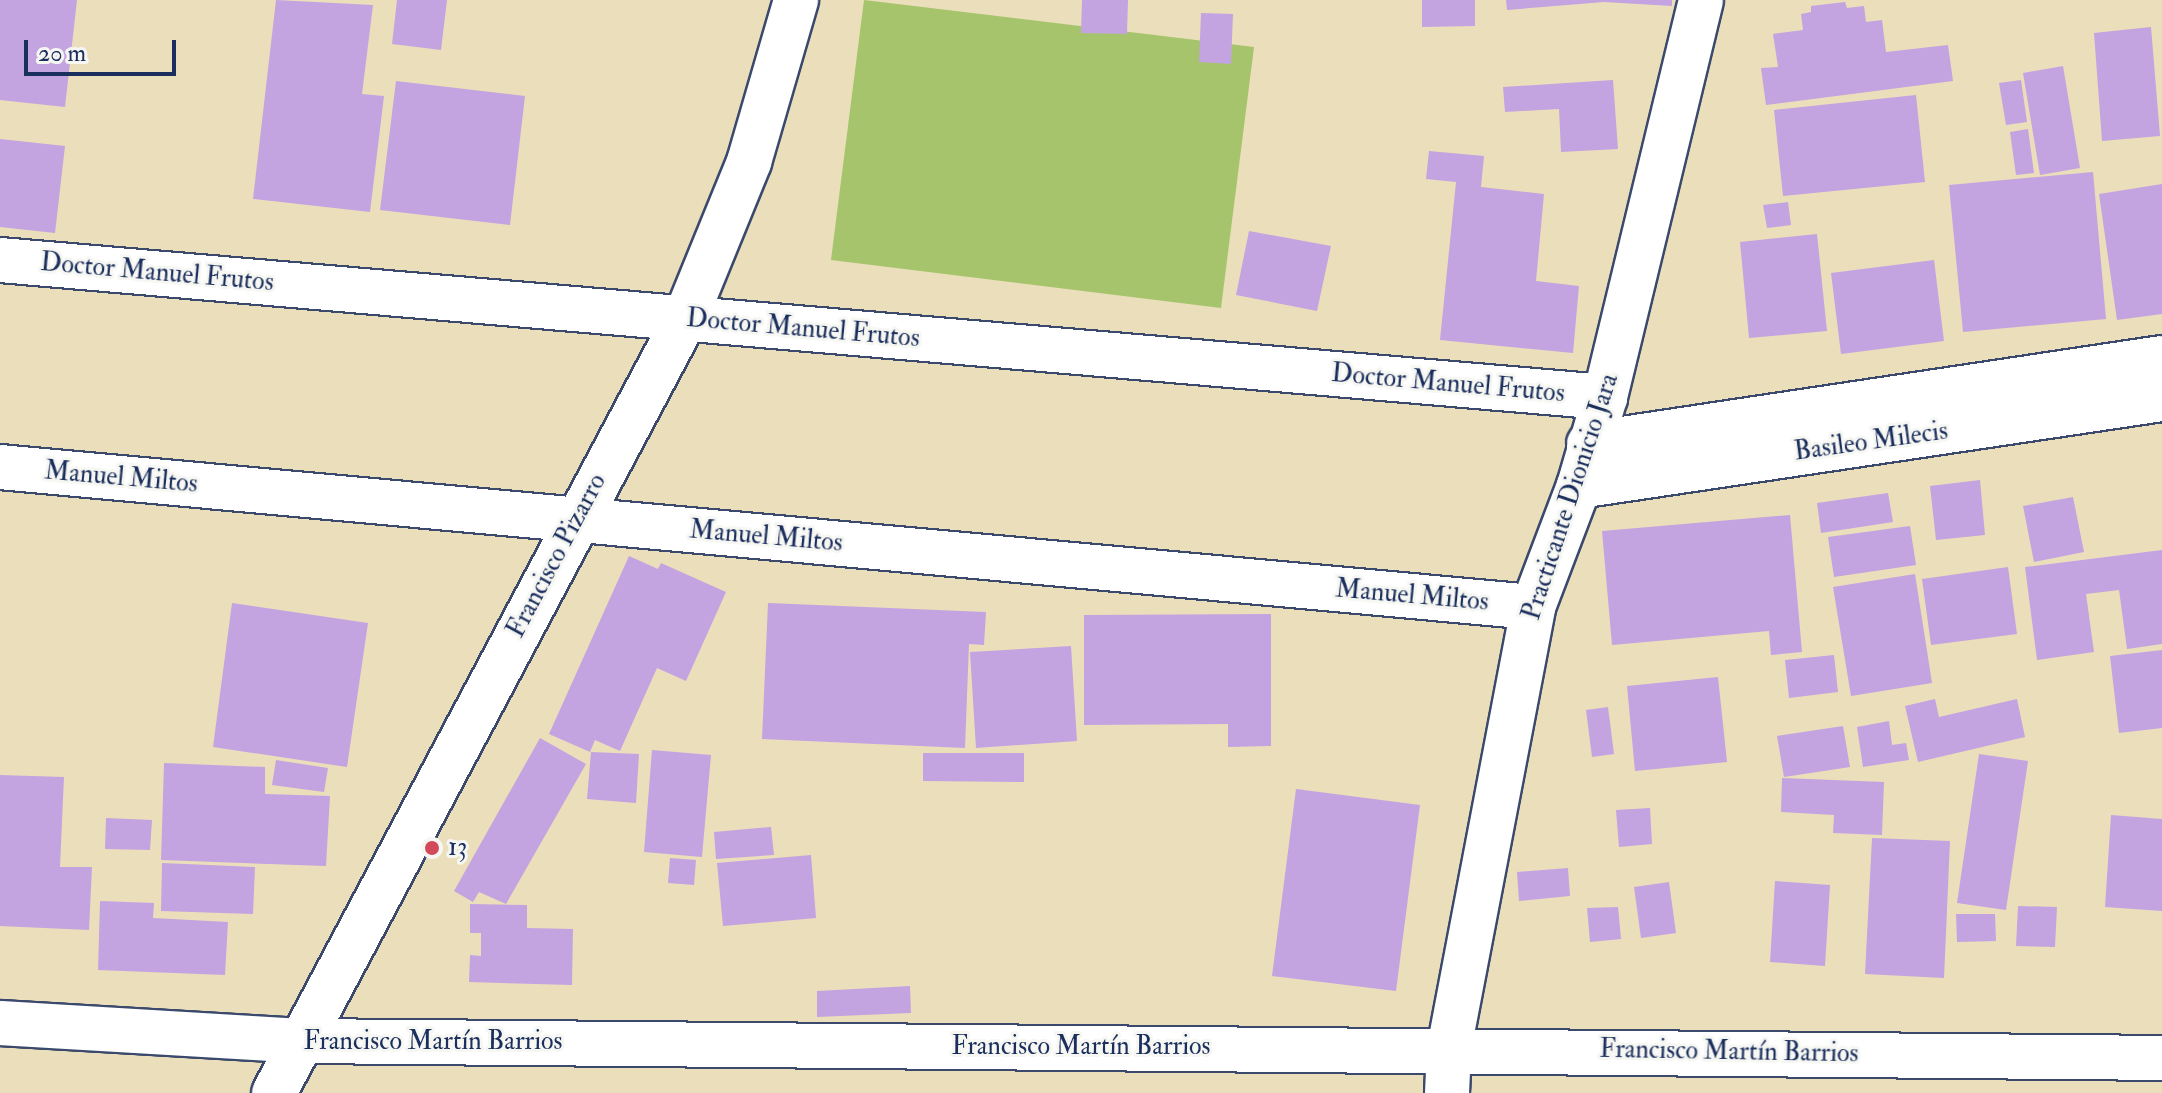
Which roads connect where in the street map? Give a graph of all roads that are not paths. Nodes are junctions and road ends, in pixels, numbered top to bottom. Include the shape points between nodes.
1 (796, 0) edge
2 (1701, 0) edge
3 (0, 260) edge
4 (685, 319) junction
5 (2162, 358) edge
6 (1605, 397) junction
7 (2162, 399) edge
8 (1589, 444) junction
9 (0, 467) edge
10 (1579, 486) junction
11 (575, 520) junction
12 (1533, 607) junction
13 (0, 1023) edge
14 (300, 1041) junction
15 (1449, 1049) junction
16 (2162, 1058) edge
17 (274, 1093) edge
18 (1447, 1093) edge

1 - 4 street, Francisco Pizarro via 749,162
2 - 6 street, Practicante Dionicio Jara
3 - 4 street, Doctor Manuel Frutos
4 - 6 street, Doctor Manuel Frutos
4 - 11 street, Francisco Pizarro
5 - 8 street
6 - 8 street, Practicante Dionicio Jara
7 - 10 street, Basileo Milecis
8 - 10 street, Practicante Dionicio Jara
9 - 11 street, Manuel Miltos
10 - 12 street, Practicante Dionicio Jara
11 - 12 street, Manuel Miltos
11 - 14 street, Francisco Pizarro
12 - 15 street, Practicante Dionicio Jara
13 - 14 street, Francisco Martín Barrios
14 - 15 street, Francisco Martín Barrios
14 - 17 street, Francisco Pizarro
15 - 16 street, Francisco Martín Barrios
15 - 18 street, Practicante Dionicio Jara

